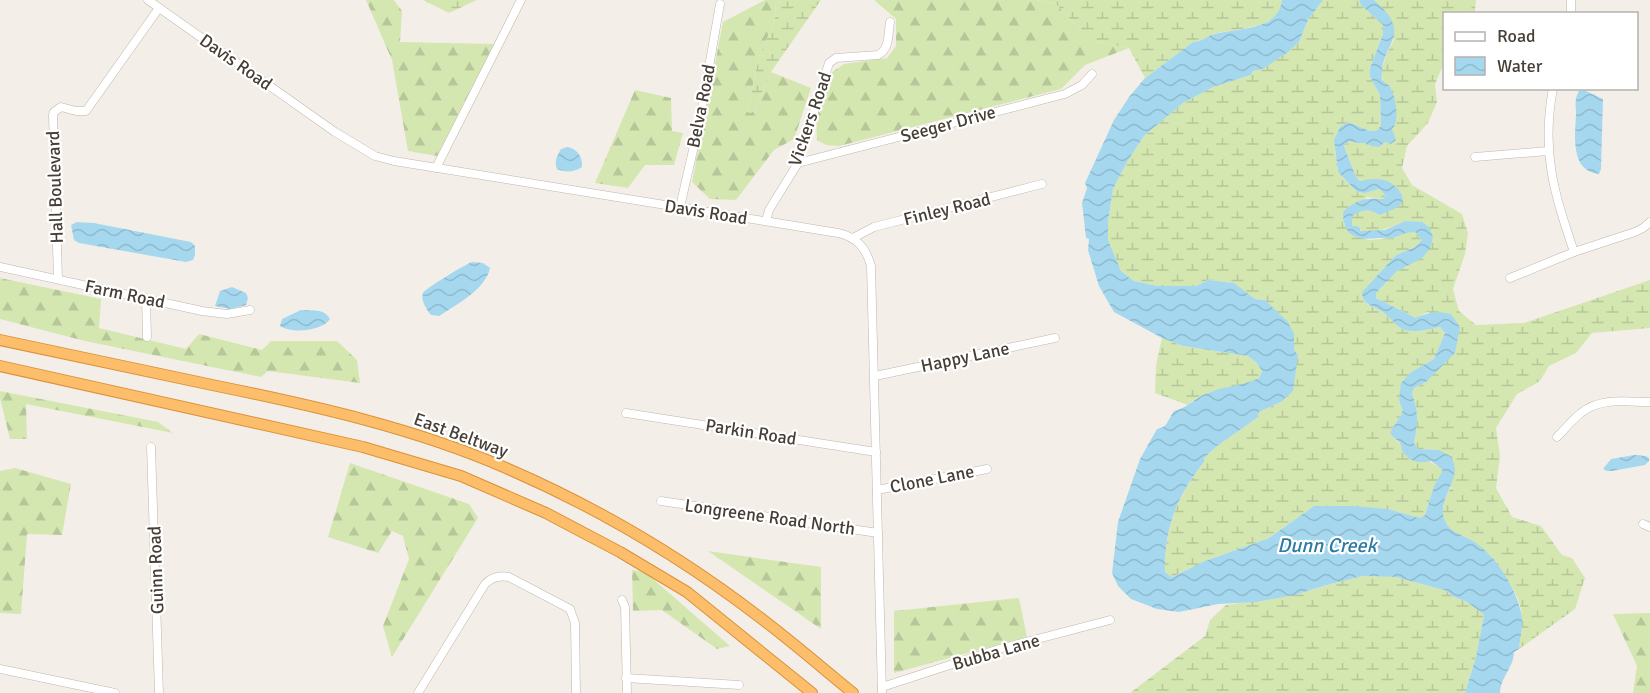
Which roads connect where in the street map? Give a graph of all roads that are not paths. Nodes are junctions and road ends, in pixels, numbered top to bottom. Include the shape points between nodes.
1 (148, 0) edge
2 (520, 0) edge
3 (720, 4) dead end
4 (159, 8) junction
5 (890, 22) dead end
6 (1092, 74) dead end
7 (1552, 90) edge
8 (1548, 151) junction
9 (1475, 157) dead end
10 (798, 163) junction
11 (436, 168) junction
12 (1042, 184) dead end
13 (680, 207) junction
14 (766, 221) junction
15 (1650, 222) edge
16 (853, 238) junction
17 (1574, 252) junction
18 (0, 267) edge
19 (1510, 278) dead end
20 (58, 279) junction
21 (147, 298) junction
22 (250, 310) dead end
23 (147, 337) dead end
24 (1055, 338) dead end
25 (0, 340) edge
26 (0, 366) edge
27 (874, 376) junction
28 (1650, 402) edge
29 (626, 412) dead end
30 (1557, 437) dead end
31 (151, 447) dead end
32 (876, 452) junction
33 (987, 469) dead end
34 (877, 490) junction
35 (661, 501) dead end
36 (878, 533) junction
37 (622, 600) dead end
38 (1110, 620) dead end
39 (0, 669) edge
40 (626, 678) junction
41 (739, 685) dead end
42 (882, 690) edge
43 (115, 693) edge
44 (159, 693) edge
45 (418, 693) edge
46 (576, 693) edge
47 (627, 693) edge
48 (812, 693) edge
49 (853, 693) edge

1 - 4 street, Davis Road
2 - 11 street
3 - 13 street, Belva Road
4 - 11 street, Davis Road via 365,151 385,159
4 - 20 street, Hall Boulevard via 86,111 61,107 52,115
5 - 10 street, Vickers Road via 883,52 836,58 829,63
6 - 10 street, Seeger Drive via 1082,86 1065,94
7 - 8 street
8 - 9 street
8 - 17 street via 1556,198
10 - 14 street, Vickers Road
11 - 13 street, Davis Road
12 - 16 street, Finley Road via 874,227
13 - 14 street, Davis Road
14 - 16 street, Davis Road via 838,232
15 - 17 street via 1635,232
16 - 27 street via 866,251 871,266
17 - 19 street
18 - 20 street, Farm Road
20 - 21 street, Farm Road
21 - 22 street, Farm Road via 227,314
21 - 23 street
24 - 27 street, Happy Lane
25 - 49 highway, East Beltway via 360,418 438,441 507,468 594,511 676,559 757,615
26 - 48 highway via 363,447 461,476 546,513 687,592
27 - 32 street
28 - 30 street via 1617,401 1590,407
29 - 32 street, Parkin Road
31 - 44 street, Guinn Road
32 - 34 street
33 - 34 street, Clone Lane
34 - 36 street
35 - 36 street, Longreene Road North
36 - 42 street
37 - 40 street
38 - 42 street, Bubba Lane via 999,649
39 - 43 street
40 - 41 street
40 - 47 street
45 - 46 street via 495,573 570,609 575,623

